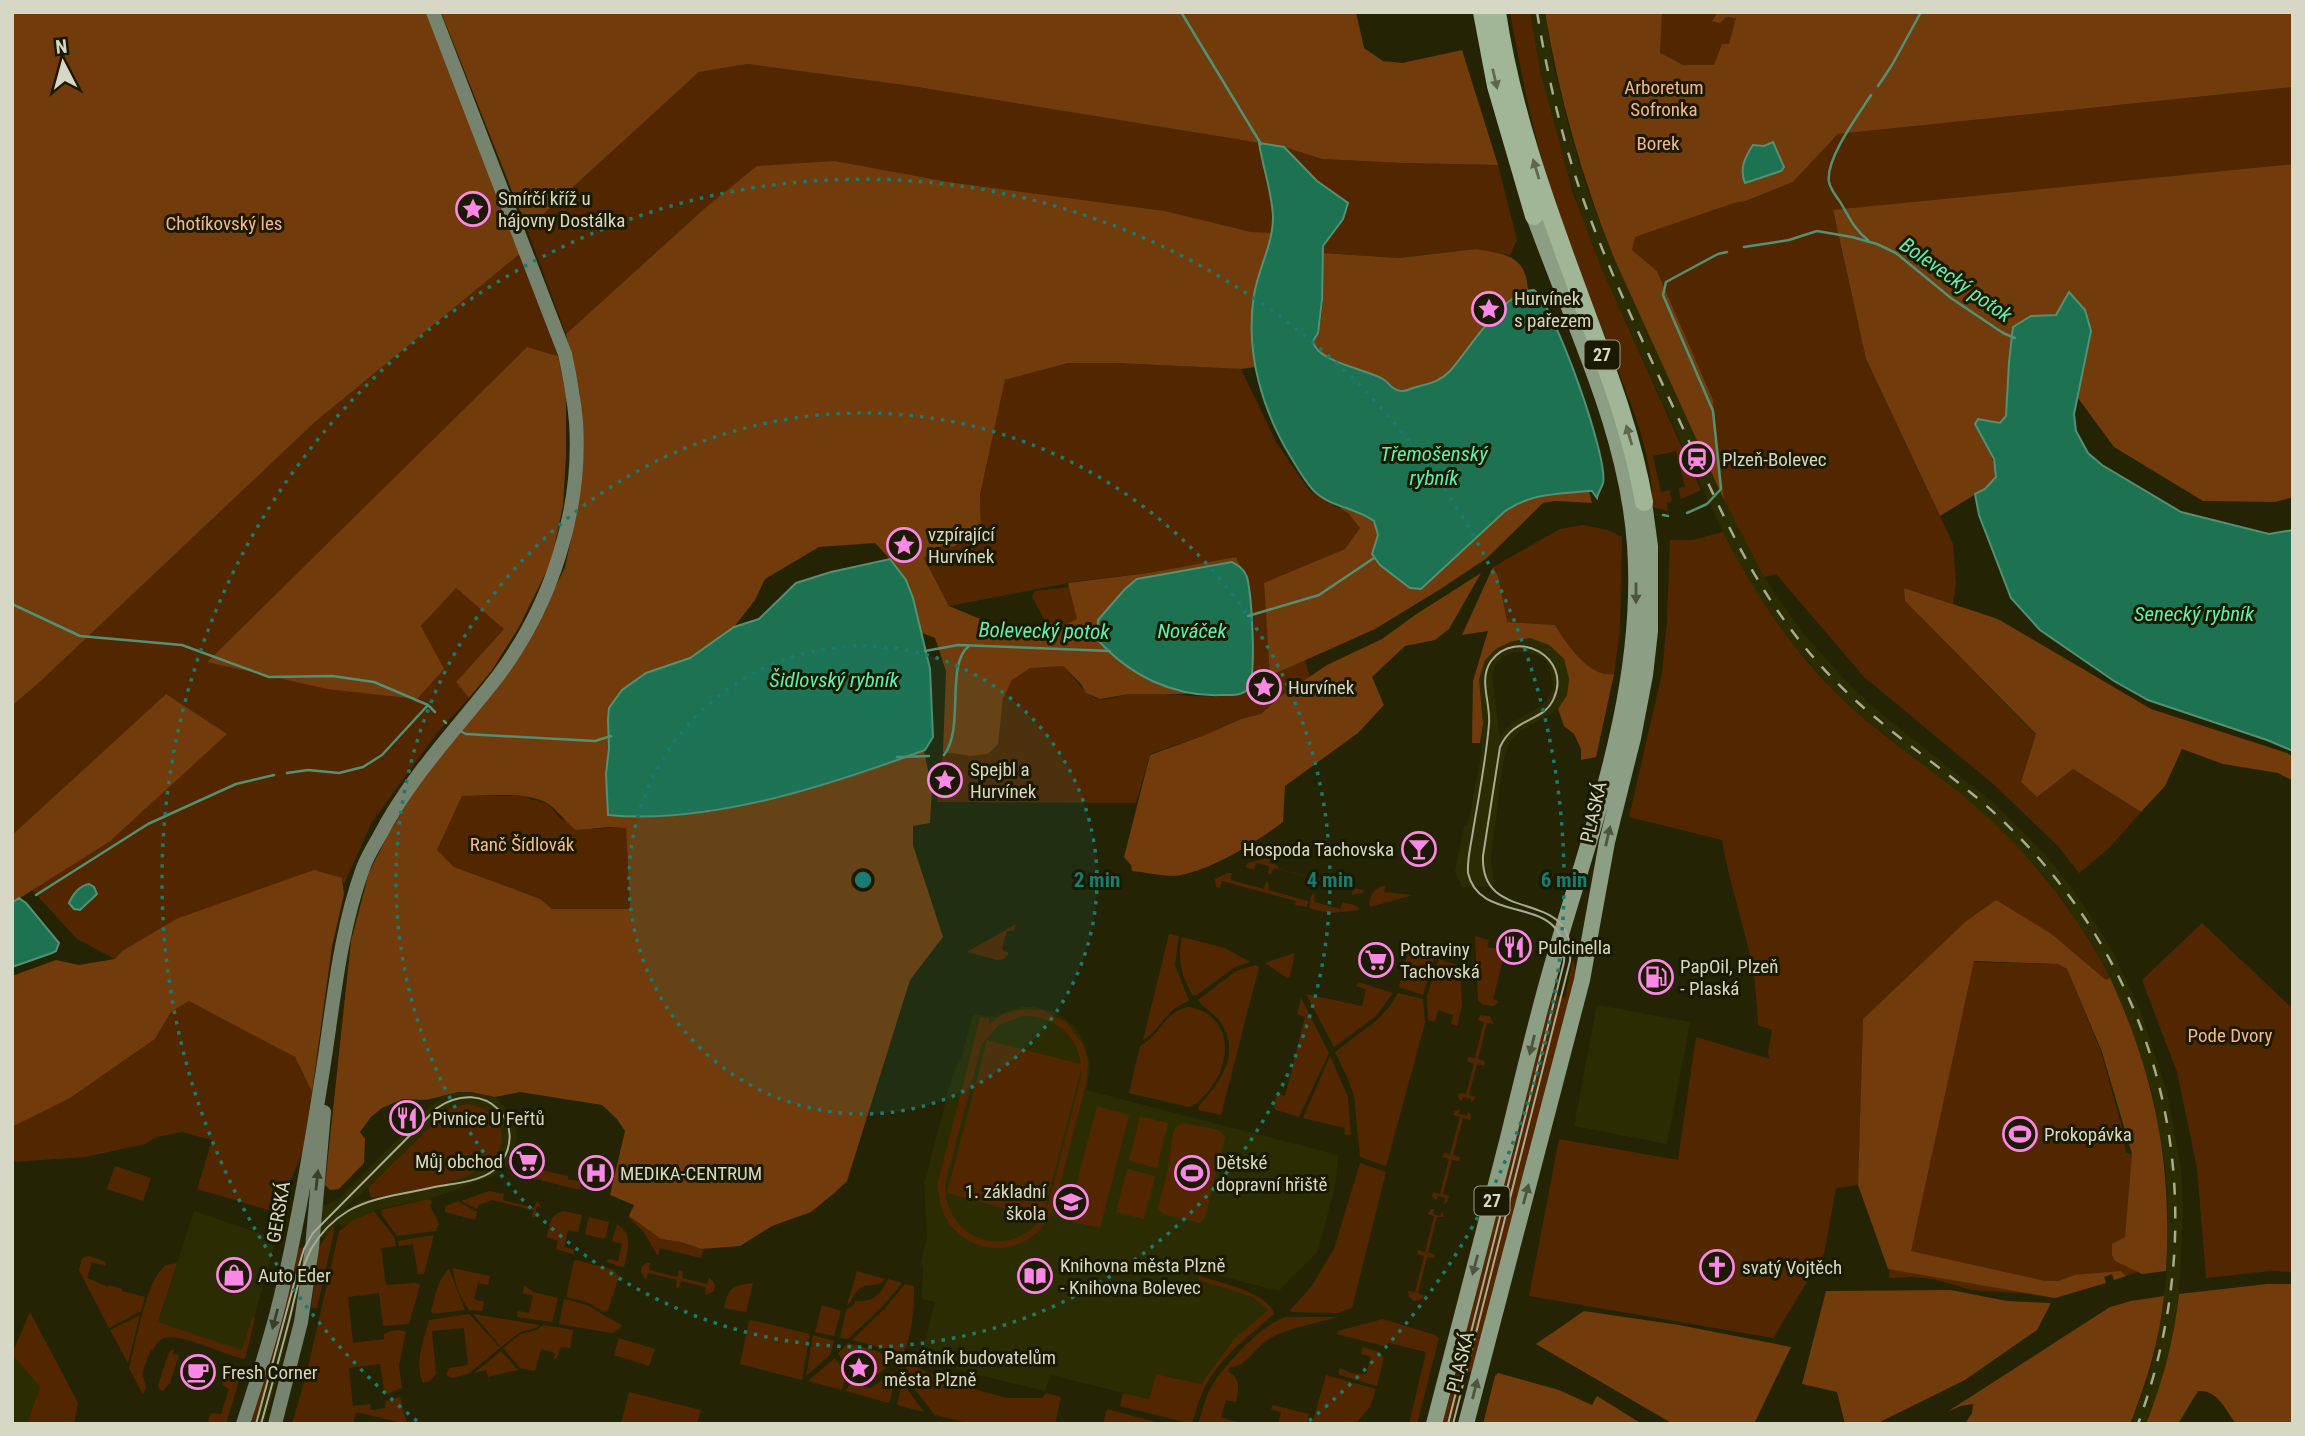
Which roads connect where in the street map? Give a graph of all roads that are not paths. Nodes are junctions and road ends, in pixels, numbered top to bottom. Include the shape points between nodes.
1 (433, 12) edge
2 (1482, 12) edge
3 (1497, 12) edge
4 (1542, 214) junction
5 (1644, 502) joint
6 (333, 1003) junction
7 (243, 1424) edge
8 (275, 1424) edge
9 (1434, 1424) edge
10 (1466, 1424) edge

1 - 6 street, GERSKÁ via 565,354 576,425 575,481 559,556 526,630 498,675 418,772 364,866 338,963
2 -> 4 highway, 27 via 1496,86
4 -> 3 highway, 27
5 -> 4 highway, PLASKÁ / 27 via 1617,394
4 -> 9 main road, PLASKÁ / 27 via 1627,489 1634,536 1635,631 1602,800 1555,954
10 -> 5 main road, PLASKÁ / 27 via 1582,980 1607,842 1635,728 1650,631 1650,546
6 -> 7 street, GERSKÁ via 293,1238
8 -> 6 street, GERSKÁ via 301,1322 312,1248

